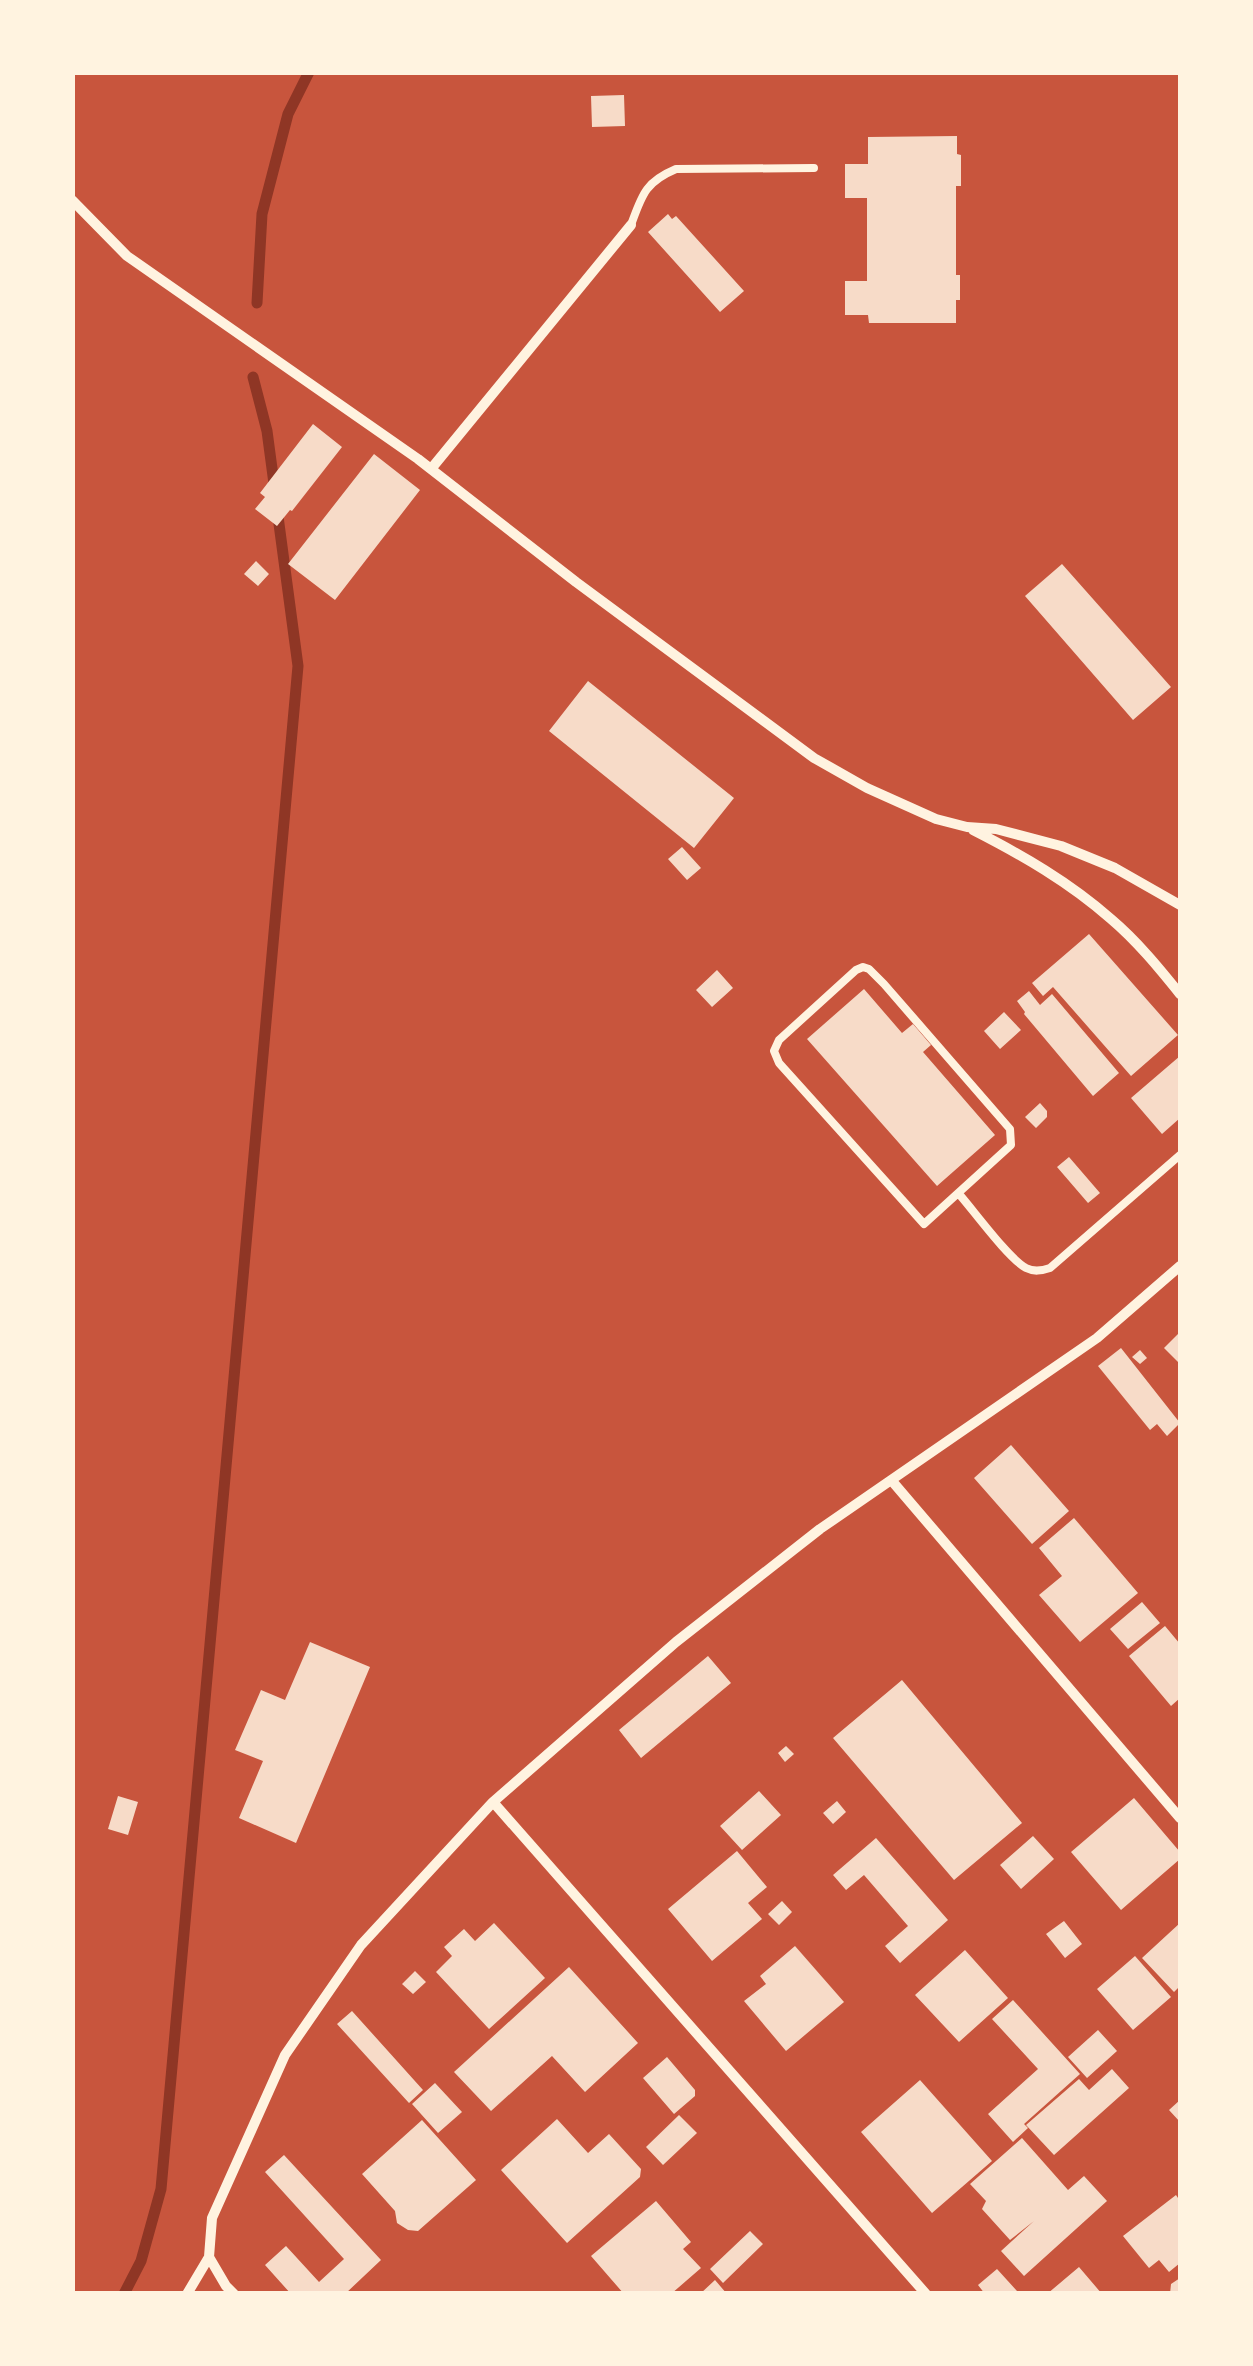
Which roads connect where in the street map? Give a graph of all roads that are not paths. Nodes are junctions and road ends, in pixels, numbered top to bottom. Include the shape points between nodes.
1 (814, 168) dead end
2 (72, 200) edge
3 (631, 225) joint
4 (431, 470) junction
5 (968, 827) junction
6 (1180, 905) edge
7 (1180, 994) edge
8 (1180, 1155) edge
9 (958, 1194) junction
10 (1180, 1266) edge
11 (892, 1481) junction
12 (493, 1802) junction
13 (1180, 1818) edge
14 (209, 2257) junction
15 (187, 2294) edge
16 (234, 2294) edge
17 (926, 2294) edge

1 - 3 lane via 676,168 656,178
2 - 4 street via 127,256
3 - 4 street
4 - 5 street via 814,758 936,819
5 - 6 street via 1062,846
5 - 7 street via 1054,874 1111,919
8 - 9 lane via 1050,1268 1038,1271 1016,1260
9 - 9 lane via 924,1224 779,1063 778,1040 856,970 869,969 884,984 1010,1130 1011,1145
10 - 11 street via 1097,1338
11 - 12 street via 676,1642
11 - 13 street
12 - 14 street via 361,1945 284,2055 212,2218
12 - 17 street
14 - 15 street
14 - 16 street

